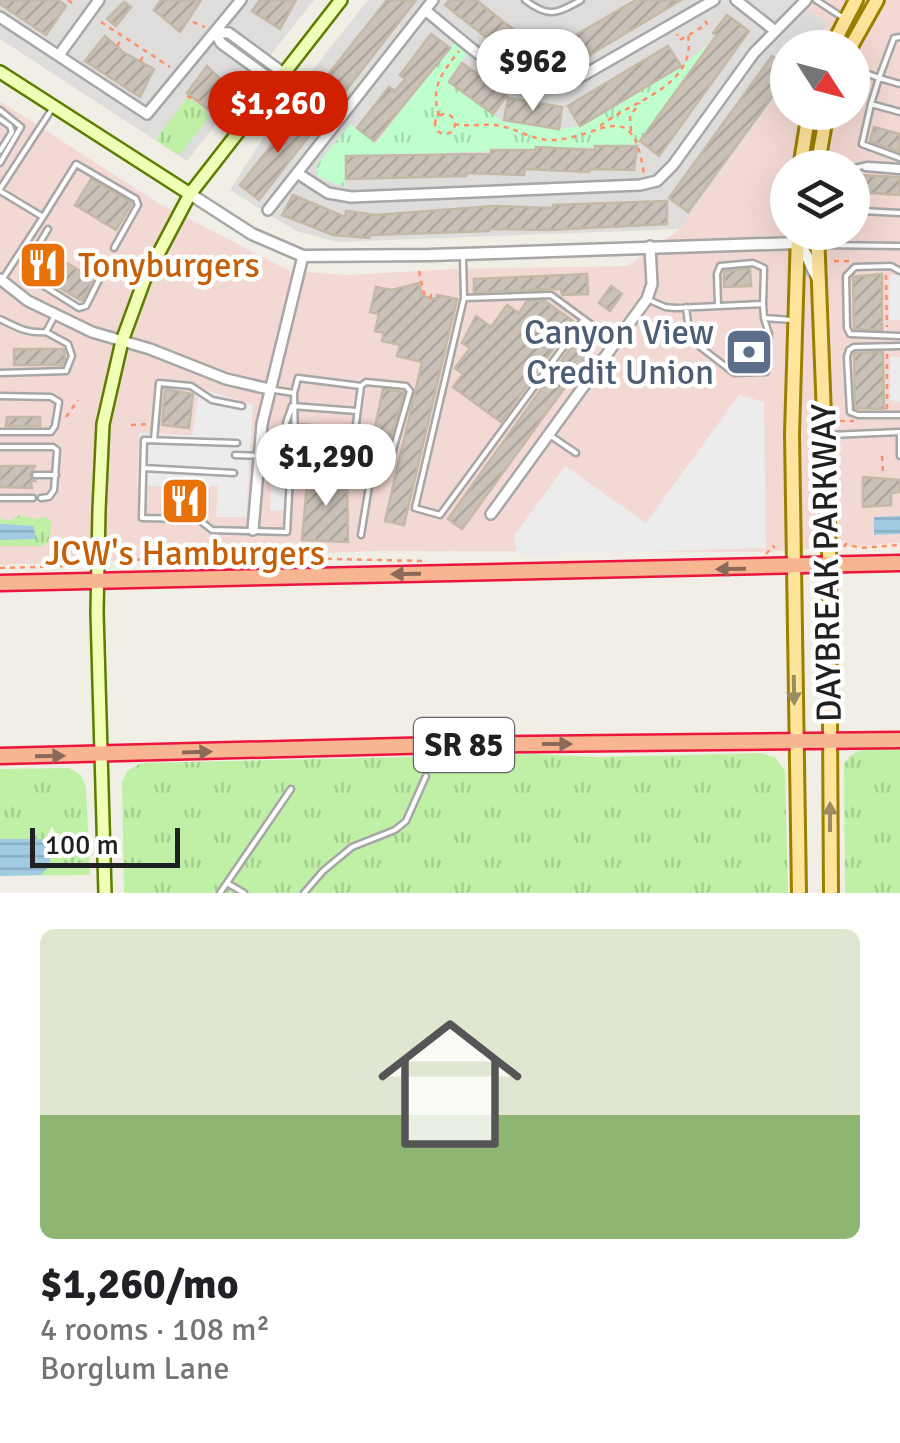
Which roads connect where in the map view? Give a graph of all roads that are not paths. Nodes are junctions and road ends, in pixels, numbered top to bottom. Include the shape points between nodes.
1 (99, 0) edge
2 (241, 0) edge
3 (341, 0) edge
4 (432, 0) edge
5 (525, 0) edge
6 (581, 0) edge
7 (714, 0) edge
8 (736, 0) edge
9 (806, 0) edge
10 (816, 0) edge
11 (856, 0) edge
12 (876, 0) edge
13 (425, 10) junction
14 (0, 17) edge
15 (845, 19) junction
16 (774, 30) joint
17 (840, 30) edge
18 (860, 30) edge
19 (215, 32) junction
20 (770, 35) edge
21 (900, 38) edge
22 (59, 55) junction
23 (0, 72) edge
24 (870, 74) edge
25 (880, 78) junction
26 (280, 79) junction
27 (900, 84) edge
28 (871, 104) junction
29 (54, 107) junction
30 (0, 110) edge
31 (900, 112) edge
32 (0, 119) edge
33 (338, 122) junction
34 (0, 151) edge
35 (900, 158) edge
36 (0, 164) edge
37 (870, 167) edge
38 (900, 169) edge
39 (297, 174) junction
40 (0, 190) edge
41 (190, 194) junction
42 (268, 210) dead end
43 (870, 210) edge
44 (900, 213) edge
45 (43, 217) junction
46 (48, 229) dead end
47 (770, 238) edge
48 (870, 243) edge
49 (650, 246) junction
50 (900, 246) edge
51 (114, 248) dead end
52 (800, 250) edge
53 (807, 250) edge
54 (818, 250) edge
55 (463, 254) junction
56 (304, 256) junction
57 (106, 264) dead end
58 (900, 271) edge
59 (1, 280) edge
60 (819, 280) junction
61 (464, 298) junction
62 (646, 299) junction
63 (764, 304) junction
64 (718, 306) junction
65 (686, 308) junction
66 (56, 314) junction
67 (764, 318) junction
68 (0, 319) edge
69 (584, 319) junction
70 (794, 320) junction
71 (46, 332) junction
72 (900, 336) edge
73 (122, 341) junction
74 (615, 342) junction
75 (900, 346) edge
76 (0, 374) edge
77 (361, 386) junction
78 (269, 389) junction
79 (294, 393) junction
80 (0, 396) edge
81 (242, 406) dead end
82 (292, 406) junction
83 (358, 412) junction
84 (900, 415) edge
85 (0, 432) edge
86 (548, 434) junction
87 (825, 435) junction
88 (154, 440) junction
89 (237, 443) dead end
90 (353, 443) junction
91 (0, 447) edge
92 (260, 453) junction
93 (576, 454) dead end
94 (285, 455) junction
95 (235, 456) dead end
96 (900, 456) edge
97 (292, 460) junction
98 (142, 468) junction
99 (234, 473) dead end
100 (35, 475) dead end
101 (56, 475) junction
102 (0, 498) edge
103 (33, 498) dead end
104 (41, 498) dead end
105 (490, 514) dead end
106 (253, 530) junction
107 (361, 536) dead end
108 (900, 563) edge
109 (829, 566) junction
110 (793, 567) junction
111 (99, 581) junction
112 (0, 583) edge
113 (900, 740) edge
114 (795, 742) junction
115 (830, 742) junction
116 (0, 756) edge
117 (100, 756) junction
118 (426, 776) dead end
119 (291, 789) dead end
120 (228, 882) junction
121 (104, 893) edge
122 (220, 893) edge
123 (244, 893) edge
124 (304, 893) edge
125 (799, 893) edge
126 (831, 893) edge

1 - 22 street
2 - 19 street
3 - 26 main road
4 - 13 street
5 - 6 lane via 540,11 560,12
7 - 13 street via 576,80 552,85 510,76
8 - 16 street
9 - 16 street
10 - 15 lane
11 - 15 main road
12 - 18 main road
13 - 33 street
14 - 22 street
15 - 17 main road
19 - 22 street via 146,114
19 - 26 street via 221,44
20 - 39 street via 673,165 645,184 351,198
21 - 25 lane via 894,38
23 - 29 main road
24 - 25 lane
25 - 27 lane
25 - 28 lane
26 - 33 street via 317,113
26 - 41 main road
28 - 31 lane
28 - 35 lane via 862,144
29 - 40 lane
29 - 41 main road
30 - 36 lane via 20,127
32 - 34 lane via 12,132
33 - 39 street
37 - 38 lane
39 - 42 street
40 - 45 lane
41 - 56 street via 252,234
41 - 73 main road via 144,281
43 - 44 lane
45 - 51 lane via 76,164 136,199
45 - 59 lane
46 - 57 lane via 25,274 79,308
47 - 49 street
48 - 50 lane
49 - 55 street
49 - 62 street
52 - 70 main road, DAYBREAK PARKWAY
53 - 60 street
54 - 60 main road, DAYBREAK PARKWAY
55 - 56 street
55 - 61 lane
56 - 78 street
58 - 72 lane via 855,267 846,276 850,334
59 - 66 street
60 - 87 main road, DAYBREAK PARKWAY
61 - 69 lane via 551,295
61 - 69 lane via 415,508 440,516
62 - 65 lane
62 - 74 street
63 - 64 lane
63 - 64 lane via 764,268 753,263 720,266
63 - 67 lane
64 - 65 lane
65 - 67 lane via 690,339 734,372 749,374 766,372
66 - 71 lane
66 - 73 street
67 - 70 lane
68 - 71 lane via 27,332
69 - 74 lane
70 - 110 main road, DAYBREAK PARKWAY
71 - 76 lane via 68,344 66,370
73 - 78 street
73 - 111 main road via 103,424
74 - 86 street
75 - 84 lane via 854,347 847,357 850,412
77 - 79 lane via 298,378
77 - 83 lane
77 - 90 lane via 410,391 393,450
78 - 79 lane
78 - 92 street
79 - 82 lane
80 - 85 lane via 59,402 51,432
81 - 88 lane via 212,400 191,386 159,383
82 - 83 lane
82 - 90 lane via 298,448 352,454
82 - 94 lane
83 - 90 lane
86 - 93 lane
86 - 105 street
87 - 96 lane via 900,432
87 - 109 main road, DAYBREAK PARKWAY
88 - 89 lane
88 - 98 lane via 144,440
91 - 101 lane via 53,447
92 - 94 lane
92 - 95 lane
92 - 106 street
94 - 97 lane
97 - 106 lane via 288,532
97 - 107 lane via 372,468
98 - 99 lane
98 - 106 lane via 142,518 198,519 212,530
100 - 101 lane
101 - 104 lane via 52,494
102 - 103 lane
108 - 109 highway
109 - 110 highway
109 - 115 main road, DAYBREAK PARKWAY
110 -> 111 highway
110 -> 114 main road, DAYBREAK PARKWAY
111 - 112 highway
111 - 117 main road
113 - 115 highway, SR 85
114 - 115 highway, SR 85
117 -> 114 highway, SR 85
114 - 125 main road, DAYBREAK PARKWAY
126 -> 115 main road, DAYBREAK PARKWAY
116 -> 117 highway, SR 85
117 - 121 main road
118 - 124 lane via 406,821 352,847
119 - 120 lane
120 - 122 lane
120 - 123 lane

